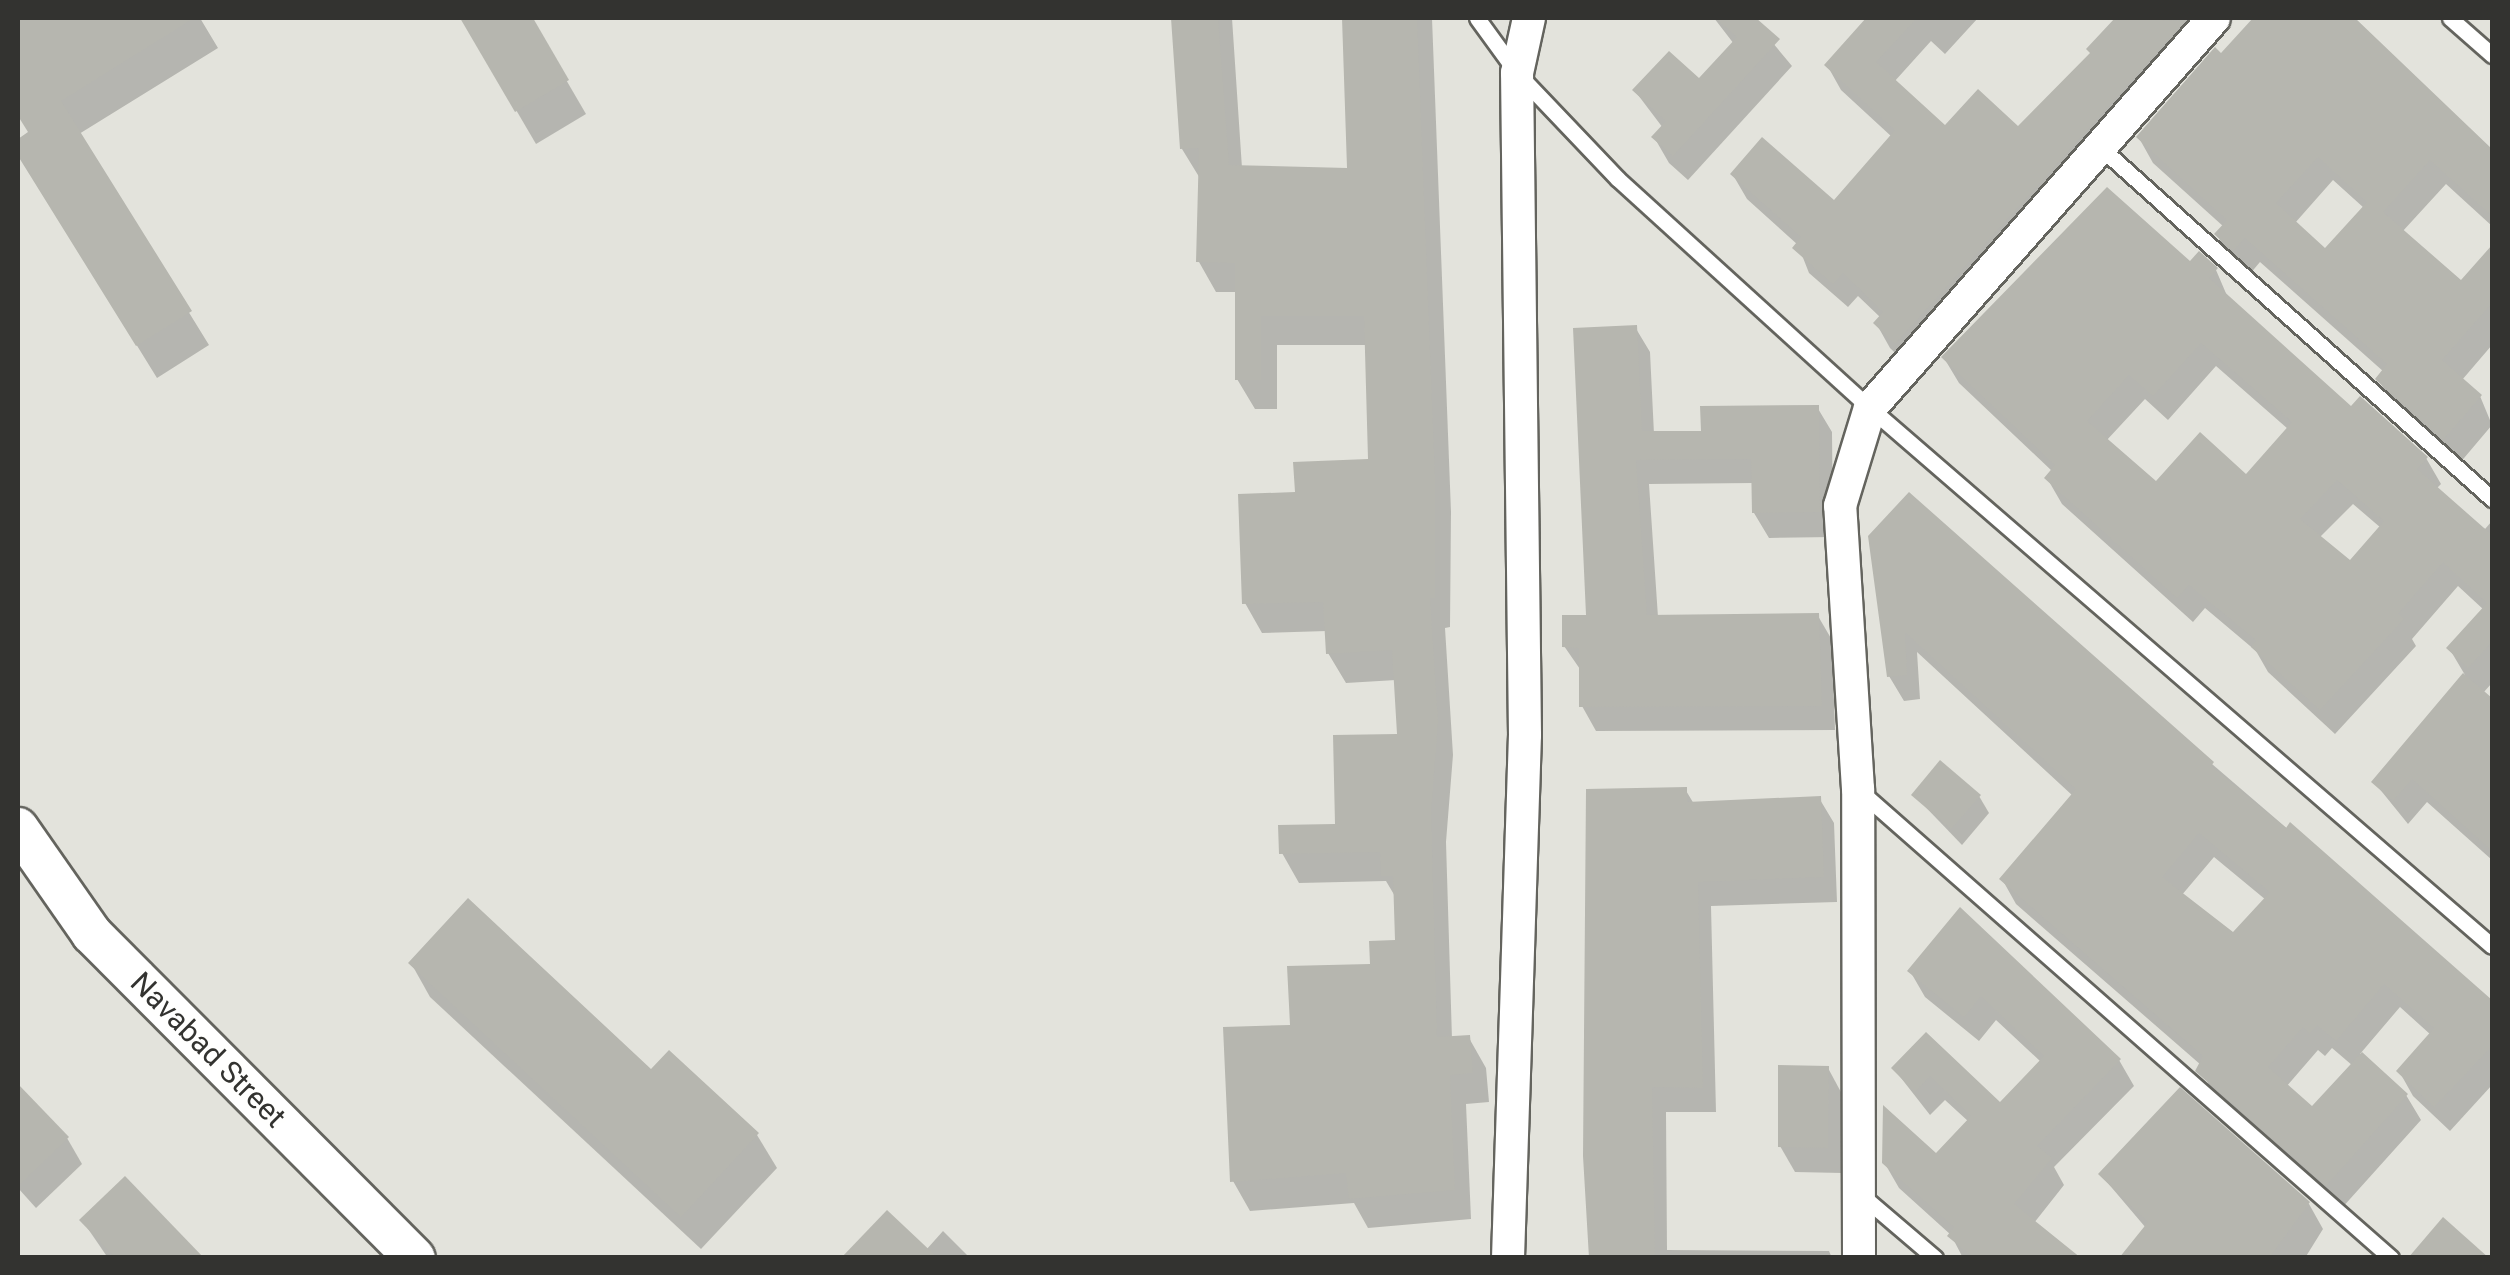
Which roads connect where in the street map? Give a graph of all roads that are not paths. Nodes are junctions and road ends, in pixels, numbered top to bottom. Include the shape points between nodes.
1 (1477, 18) edge
2 (1529, 18) edge
3 (2214, 18) edge
4 (2450, 18) edge
5 (2492, 55) edge
6 (1517, 73) junction
7 (2100, 148) junction
8 (1870, 408) junction
9 (2492, 498) edge
10 (1858, 789) junction
11 (18, 828) edge
12 (2492, 946) edge
13 (1860, 1194) junction
14 (415, 1258) edge
15 (1508, 1258) edge
16 (1858, 1258) edge
17 (1934, 1258) edge
18 (2391, 1258) edge

1 - 6 lane
2 - 6 street
3 - 7 street
4 - 5 lane
6 - 8 lane via 1618,178
6 - 15 street via 1525,735
7 - 8 street
7 - 9 lane
8 - 10 street via 1840,506
8 - 12 lane
10 - 13 street
10 - 18 lane
11 - 14 street, Navabad Street via 92,934
13 - 16 street
13 - 17 lane

